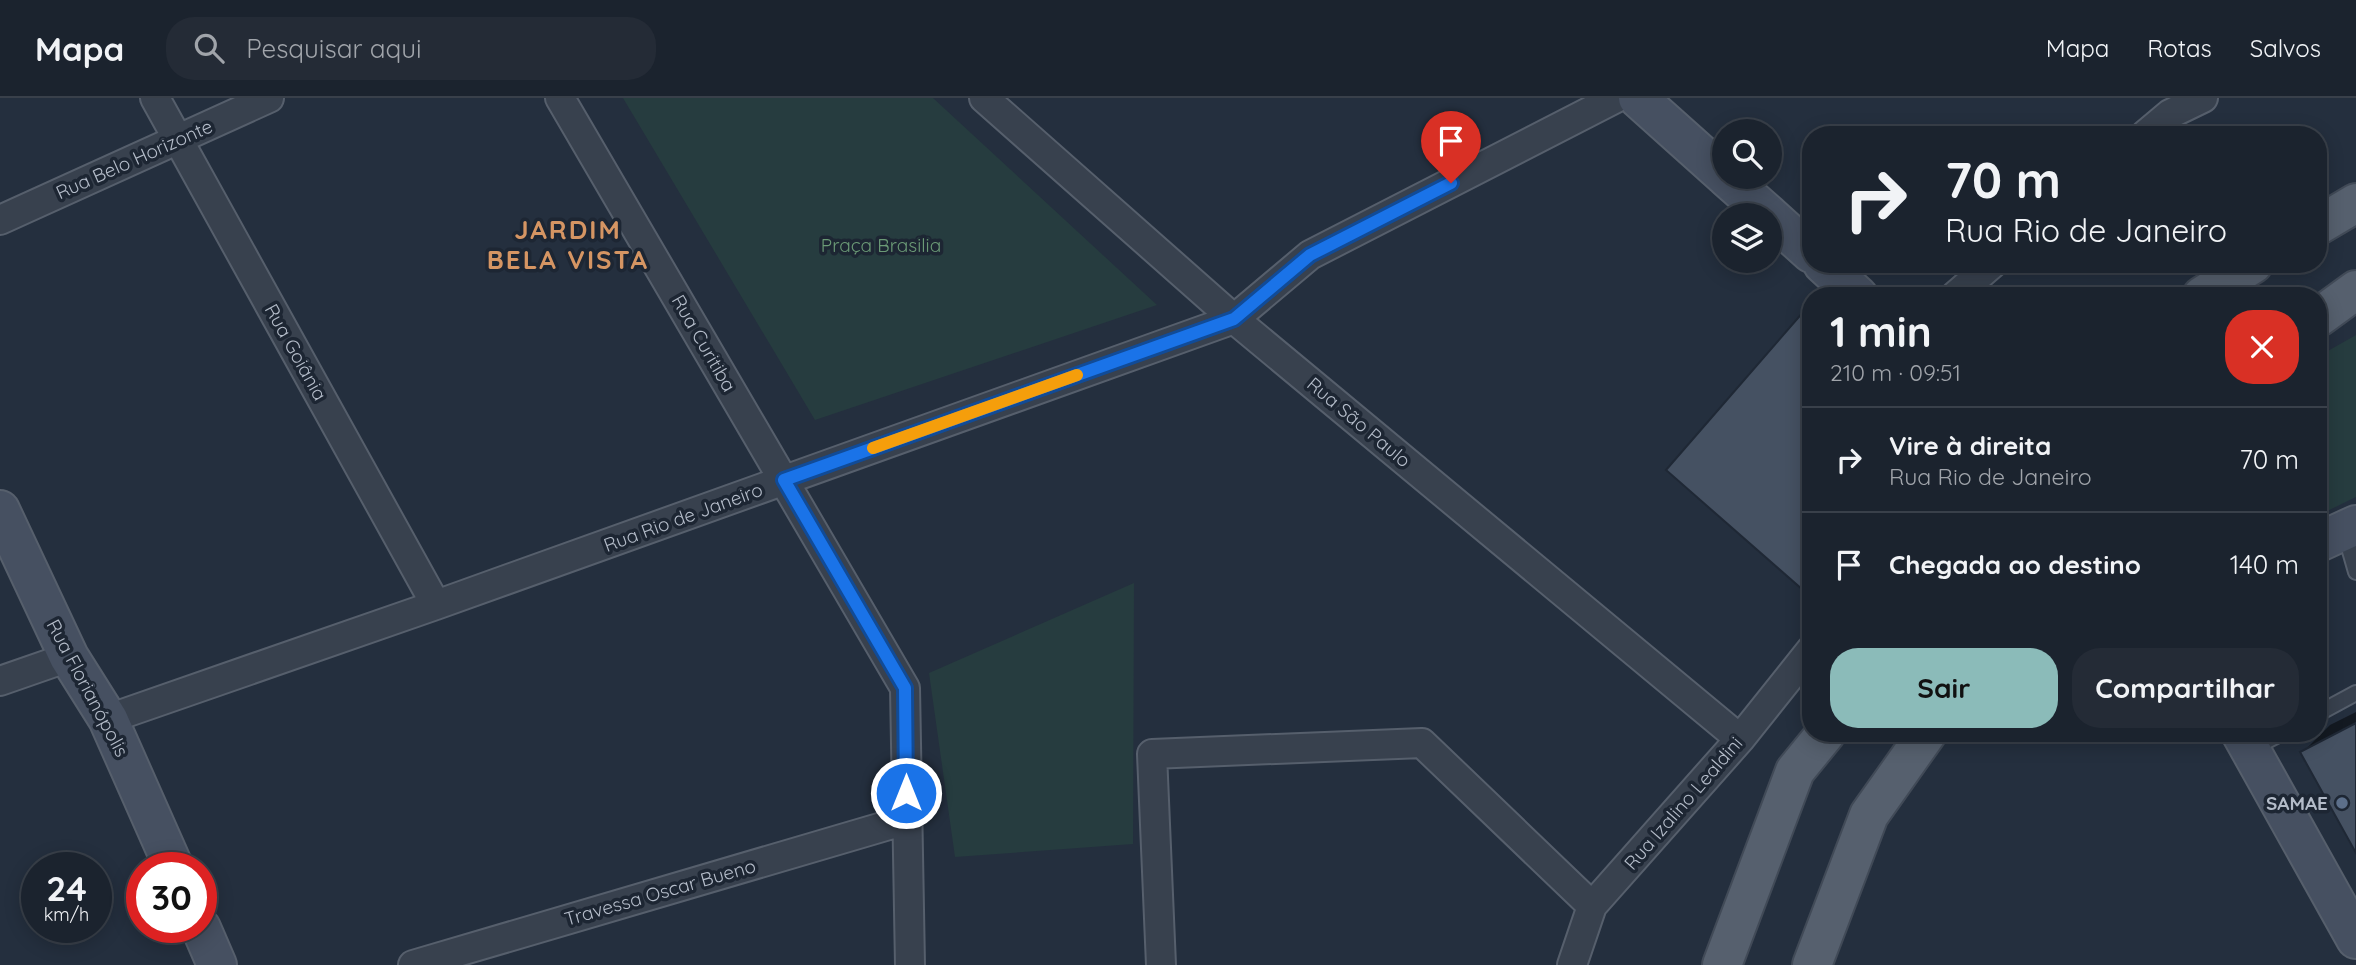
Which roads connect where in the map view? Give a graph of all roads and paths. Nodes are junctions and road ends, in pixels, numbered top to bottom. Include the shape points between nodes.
1 (155, 98) edge
2 (269, 98) edge
3 (560, 98) edge
4 (984, 98) edge
5 (1616, 98) edge
6 (1638, 98) edge
7 (2203, 98) edge
8 (2163, 106) edge
9 (2151, 126) edge
10 (178, 139) junction
11 (1712, 164) edge
12 (1740, 189) edge
13 (1755, 203) edge
14 (2356, 203) edge
15 (0, 220) edge
16 (2327, 220) edge
17 (1782, 227) edge
18 (1802, 245) edge
19 (1834, 273) edge
20 (1982, 273) edge
21 (2239, 273) edge
22 (1848, 287) edge
23 (1965, 287) edge
24 (2216, 287) edge
25 (2356, 290) edge
26 (2327, 311) edge
27 (1234, 319) junction
28 (784, 480) junction
29 (0, 510) edge
30 (2342, 531) edge
31 (2356, 572) edge
32 (436, 606) junction
33 (68, 657) junction
34 (1802, 661) edge
35 (0, 681) edge
36 (2356, 693) edge
37 (2327, 709) edge
38 (108, 719) junction
39 (1740, 739) junction
40 (1819, 742) edge
41 (1921, 742) edge
42 (2259, 742) edge
43 (906, 820) junction
44 (167, 852) edge
45 (1592, 906) junction
46 (2356, 939) edge
47 (207, 943) edge
48 (217, 965) edge
49 (413, 965) edge
50 (910, 965) edge
51 (1161, 965) edge
52 (1572, 965) edge
53 (1722, 965) edge
54 (1812, 965) edge

1 - 10 street, Rua Goiânia
2 - 10 street, Rua Belo Horizonte
3 - 28 street, Rua Curitiba
4 - 27 street, Rua São Paulo
5 - 27 street, Rua Rio de Janeiro via 1310,255
6 - 11 main road
7 - 8 street
8 - 9 street
10 - 15 street, Rua Belo Horizonte
10 - 32 street, Rua Goiânia
12 - 13 main road
14 - 16 main road
17 - 18 main road
19 - 22 main road
20 - 23 street
21 - 24 main road
25 - 26 main road
27 - 28 street, Rua Rio de Janeiro
27 - 39 street, Rua São Paulo
28 - 32 street, Rua Rio de Janeiro
28 - 43 street, Rua Curitiba via 905,688
29 - 33 main road, Rua Florianópolis
30 - 31 lane
32 - 38 street, Rua Rio de Janeiro
33 - 35 street
33 - 38 main road, Rua Florianópolis
34 - 39 street, Rua Izalino Lealdini
36 - 37 lane
38 - 44 main road, Rua Florianópolis
39 - 45 street, Rua Izalino Lealdini
40 - 53 main road via 1795,771
41 - 54 main road via 1869,815
42 - 46 main road
43 - 49 street, Travessa Oscar Bueno
43 - 50 street, Rua Curitiba
45 - 51 street via 1422,743 1152,754
45 - 52 street, Rua Izalino Lealdini
47 - 48 main road

